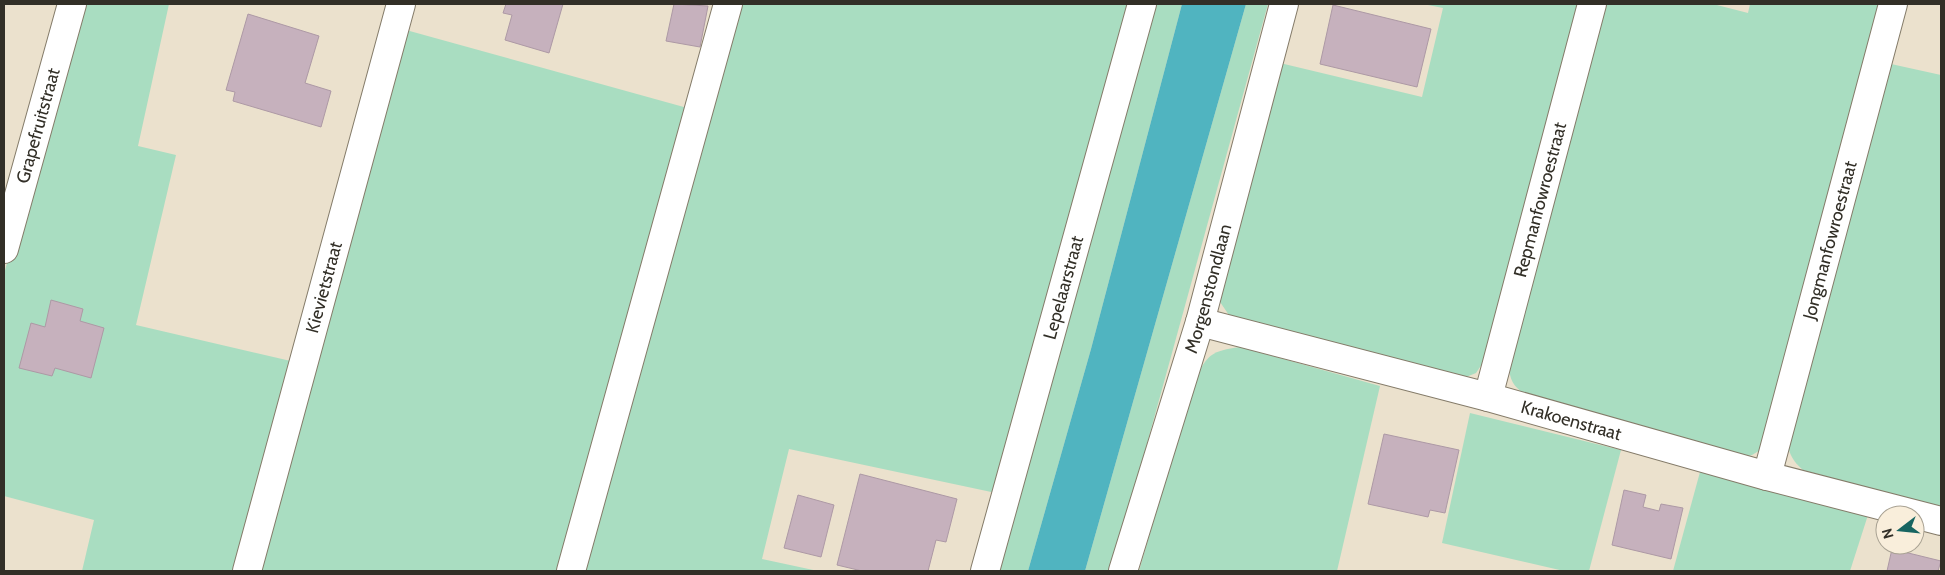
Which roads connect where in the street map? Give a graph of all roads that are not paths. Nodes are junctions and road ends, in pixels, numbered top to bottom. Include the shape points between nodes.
1 (72, 4) edge
2 (401, 4) edge
3 (728, 4) edge
4 (1142, 4) edge
5 (1284, 4) edge
6 (1592, 4) edge
7 (1893, 4) edge
8 (4, 249) edge
9 (1200, 322) junction
10 (1488, 397) junction
11 (1766, 476) junction
12 (1941, 521) edge
13 (247, 571) edge
14 (571, 571) edge
15 (985, 571) edge
16 (1123, 571) edge

1 - 8 street, Grapefruitstraat
2 - 13 street, Kievietstraat
3 - 14 street
4 - 15 street, Lepelaarstraat
5 - 9 street, Morgenstondlaan
6 - 10 street, Repmanfowroestraat
7 - 11 street, Jongmanfowroestraat
9 - 10 street, Krakoenstraat
9 - 16 street, Morgenstondlaan
10 - 11 street, Krakoenstraat
11 - 12 street, Krakoenstraat

